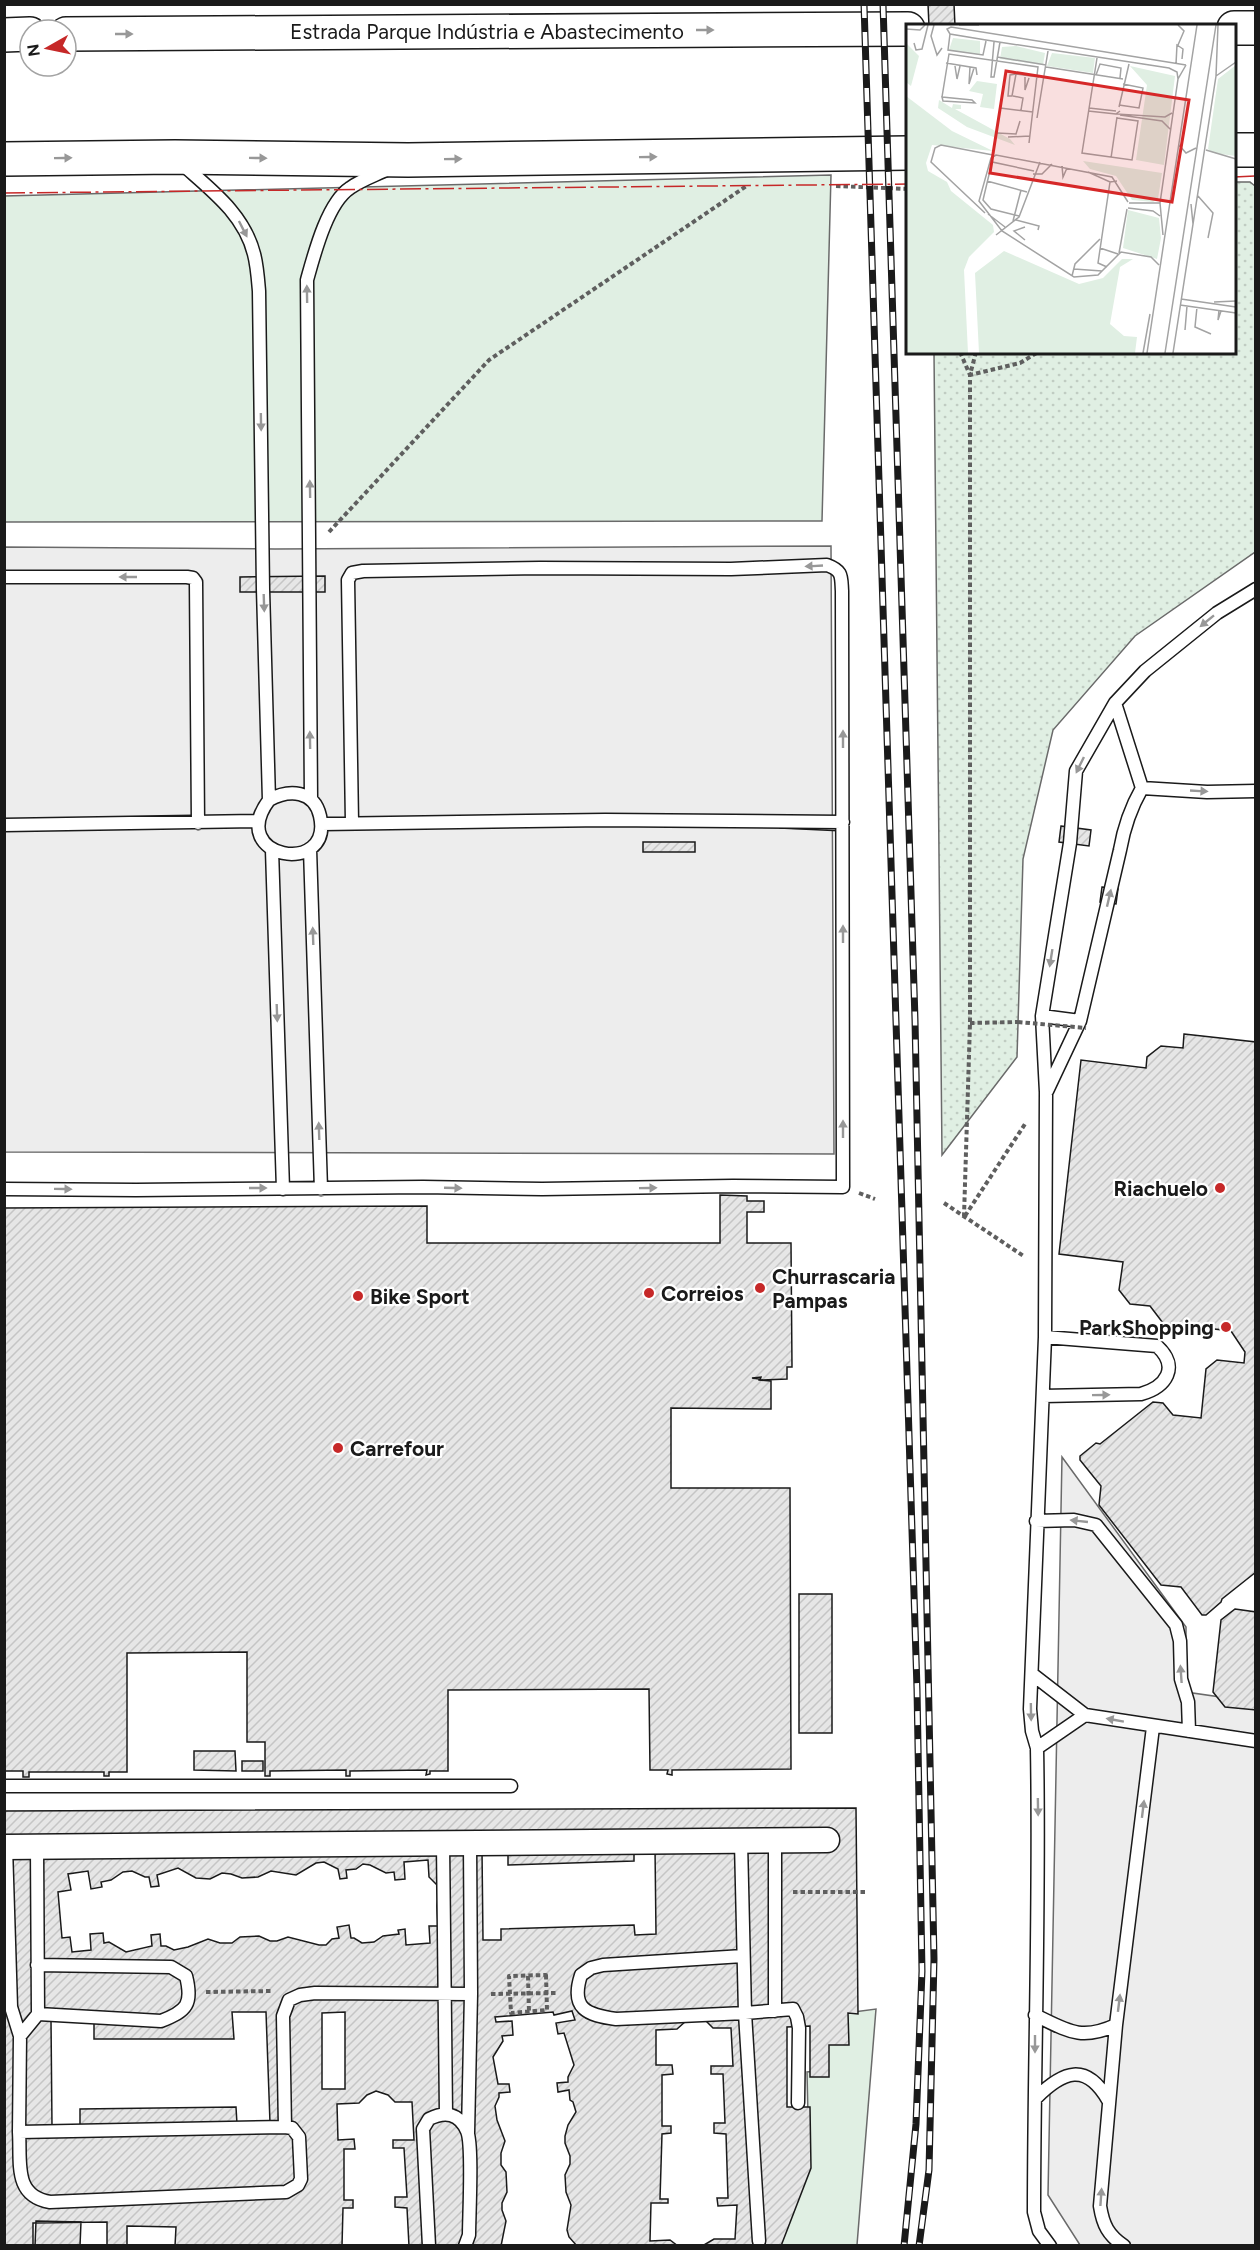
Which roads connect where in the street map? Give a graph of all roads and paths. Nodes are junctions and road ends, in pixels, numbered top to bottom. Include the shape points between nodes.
1 (606, 4) edge
2 (1236, 28) edge
3 (1256, 28) edge
4 (906, 29) edge
5 (563, 30) junction
6 (78, 34) edge
7 (1236, 150) edge
8 (1256, 150) edge
9 (906, 153) edge
10 (175, 157) junction
11 (4, 159) edge
12 (408, 160) junction
13 (751, 183) dead end
14 (829, 186) dead end
15 (906, 189) edge
16 (961, 354) edge
17 (975, 354) edge
18 (1035, 354) edge
19 (970, 375) junction
20 (310, 536) junction
21 (4, 577) edge
22 (1256, 589) edge
23 (1115, 703) junction
24 (1142, 788) junction
25 (1256, 791) edge
26 (310, 799) junction
27 (269, 800) junction
28 (259, 821) junction
29 (352, 822) junction
30 (843, 822) junction
31 (198, 823) junction
32 (322, 824) junction
33 (4, 825) edge
34 (310, 849) junction
35 (272, 850) junction
36 (1042, 1016) junction
37 (970, 1023) junction
38 (1083, 1025) junction
39 (1046, 1092) junction
40 (4, 1189) edge
41 (283, 1189) junction
42 (321, 1189) junction
43 (944, 1203) dead end
44 (964, 1216) junction
45 (1045, 1271) junction
46 (1045, 1337) junction
47 (1043, 1396) junction
48 (1036, 1521) junction
49 (1032, 1674) junction
50 (1085, 1715) junction
51 (1153, 1727) junction
52 (1189, 1731) junction
53 (1256, 1741) edge
54 (1036, 1748) junction
55 (4, 1786) edge
56 (511, 1786) dead end
57 (827, 1840) dead end
58 (741, 1842) junction
59 (775, 1842) junction
60 (470, 1843) junction
61 (443, 1844) junction
62 (5, 1847) edge
63 (37, 1847) junction
64 (775, 1891) junction
65 (865, 1892) dead end
66 (743, 1956) junction
67 (37, 1965) junction
68 (528, 1976) junction
69 (190, 1992) junction
70 (577, 1993) junction
71 (444, 1994) junction
72 (471, 1994) junction
73 (510, 1994) junction
74 (528, 1994) junction
75 (547, 1994) junction
76 (300, 1995) junction
77 (775, 2011) junction
78 (529, 2012) junction
79 (746, 2013) junction
80 (38, 2014) junction
81 (1035, 2015) junction
82 (1116, 2025) junction
83 (20, 2036) junction
84 (1036, 2098) junction
85 (1108, 2100) junction
86 (798, 2103) dead end
87 (446, 2114) junction
88 (285, 2127) junction
89 (19, 2132) junction
90 (468, 2133) junction
91 (1039, 2231) junction
92 (759, 2241) dead end
93 (429, 2246) edge
94 (465, 2246) edge
95 (1039, 2246) edge
96 (1050, 2246) edge
97 (1124, 2246) edge

1 - 5 main road via 594,16
2 - 3 main road
5 -> 4 main road, Estrada Parque Indústria e Abastecimento
6 -> 5 main road, Estrada Parque Indústria e Abastecimento
7 - 8 main road
12 -> 9 main road
11 -> 10 main road
10 -> 12 main road
10 -> 27 lane via 225,203 243,226 255,263 259,291
20 -> 12 lane via 307,280 316,244 330,213 348,188
13 - 20 path via 489,360 329,531
14 - 15 path
16 - 19 path
17 - 19 path
18 - 19 path via 1020,363
19 - 37 path
26 -> 20 lane
31 -> 21 lane via 193,578
22 -> 23 lane via 1217,613 1145,670
23 - 24 lane
23 -> 36 lane via 1076,771 1070,843
24 -> 25 lane
38 -> 24 lane via 1124,826
26 - 27 lane via 297,793 282,793
26 - 32 lane via 319,810
27 - 28 lane
28 - 31 lane
28 - 35 lane via 264,842
29 - 30 lane
30 -> 29 lane via 841,574 827,565 352,573 348,580
29 - 32 lane
42 -> 30 lane via 843,1187
31 - 33 lane
32 - 34 lane via 319,838
34 - 35 lane via 298,855
42 -> 34 lane
35 -> 41 lane
36 - 38 lane
36 - 39 lane
37 - 38 path, bridge
37 - 44 path
38 - 39 lane
39 - 44 path
39 - 45 lane
40 -> 41 lane
41 - 42 lane
43 - 44 path
44 - 45 path
45 - 46 lane
46 - 47 lane
47 -> 46 lane via 1140,1394 1165,1381 1169,1370 1164,1353 1157,1346
47 - 48 lane
48 - 49 lane
52 -> 48 lane via 1176,1625 1096,1525 1074,1520
49 - 50 lane
49 -> 54 lane via 1032,1731
51 -> 50 lane
50 - 54 lane
51 - 52 lane
82 -> 51 lane
52 - 53 lane
54 -> 81 lane via 1039,1858
55 - 56 lane
57 - 59 street
58 - 59 street
58 - 60 street
58 - 66 lane
59 - 64 lane
60 - 61 street
60 - 72 lane
61 - 63 street
61 - 71 lane
62 - 63 street
62 - 83 lane via 11,2007
63 - 67 lane
64 - 65 path
64 - 77 lane
66 - 70 lane via 603,1965 581,1975
66 - 79 lane
67 - 69 lane via 171,1966 186,1976
67 - 80 lane
68 - 73 path via 509,1976
68 - 74 path
68 - 75 path via 546,1975
69 - 76 path via 270,1990
69 - 80 lane via 180,2014 161,2021
70 - 75 path
70 - 79 lane via 586,2012 616,2019
71 - 72 lane
71 - 76 lane
71 - 87 lane
72 - 73 path
72 - 90 lane
73 - 74 path
73 - 78 path via 510,2013
74 - 75 path
74 - 78 path
75 - 78 path via 547,2010
76 - 88 lane via 289,2000 283,2016
77 - 79 lane
77 - 86 lane via 793,2009 797,2018
79 - 92 lane
80 - 83 lane
81 - 82 lane via 1070,2031 1088,2034
81 -> 84 lane
82 - 85 lane
83 - 89 lane
84 - 85 lane via 1063,2076 1078,2075 1101,2086
84 - 91 lane via 1034,2212
97 -> 85 lane via 1112,2238 1103,2224 1100,2206
87 - 90 lane via 456,2116
87 - 93 lane via 429,2120 423,2129
88 - 89 lane
88 - 89 lane via 299,2136 301,2180 292,2190 50,2202 25,2190
90 - 94 lane via 469,2235
91 - 95 lane
91 - 96 lane

